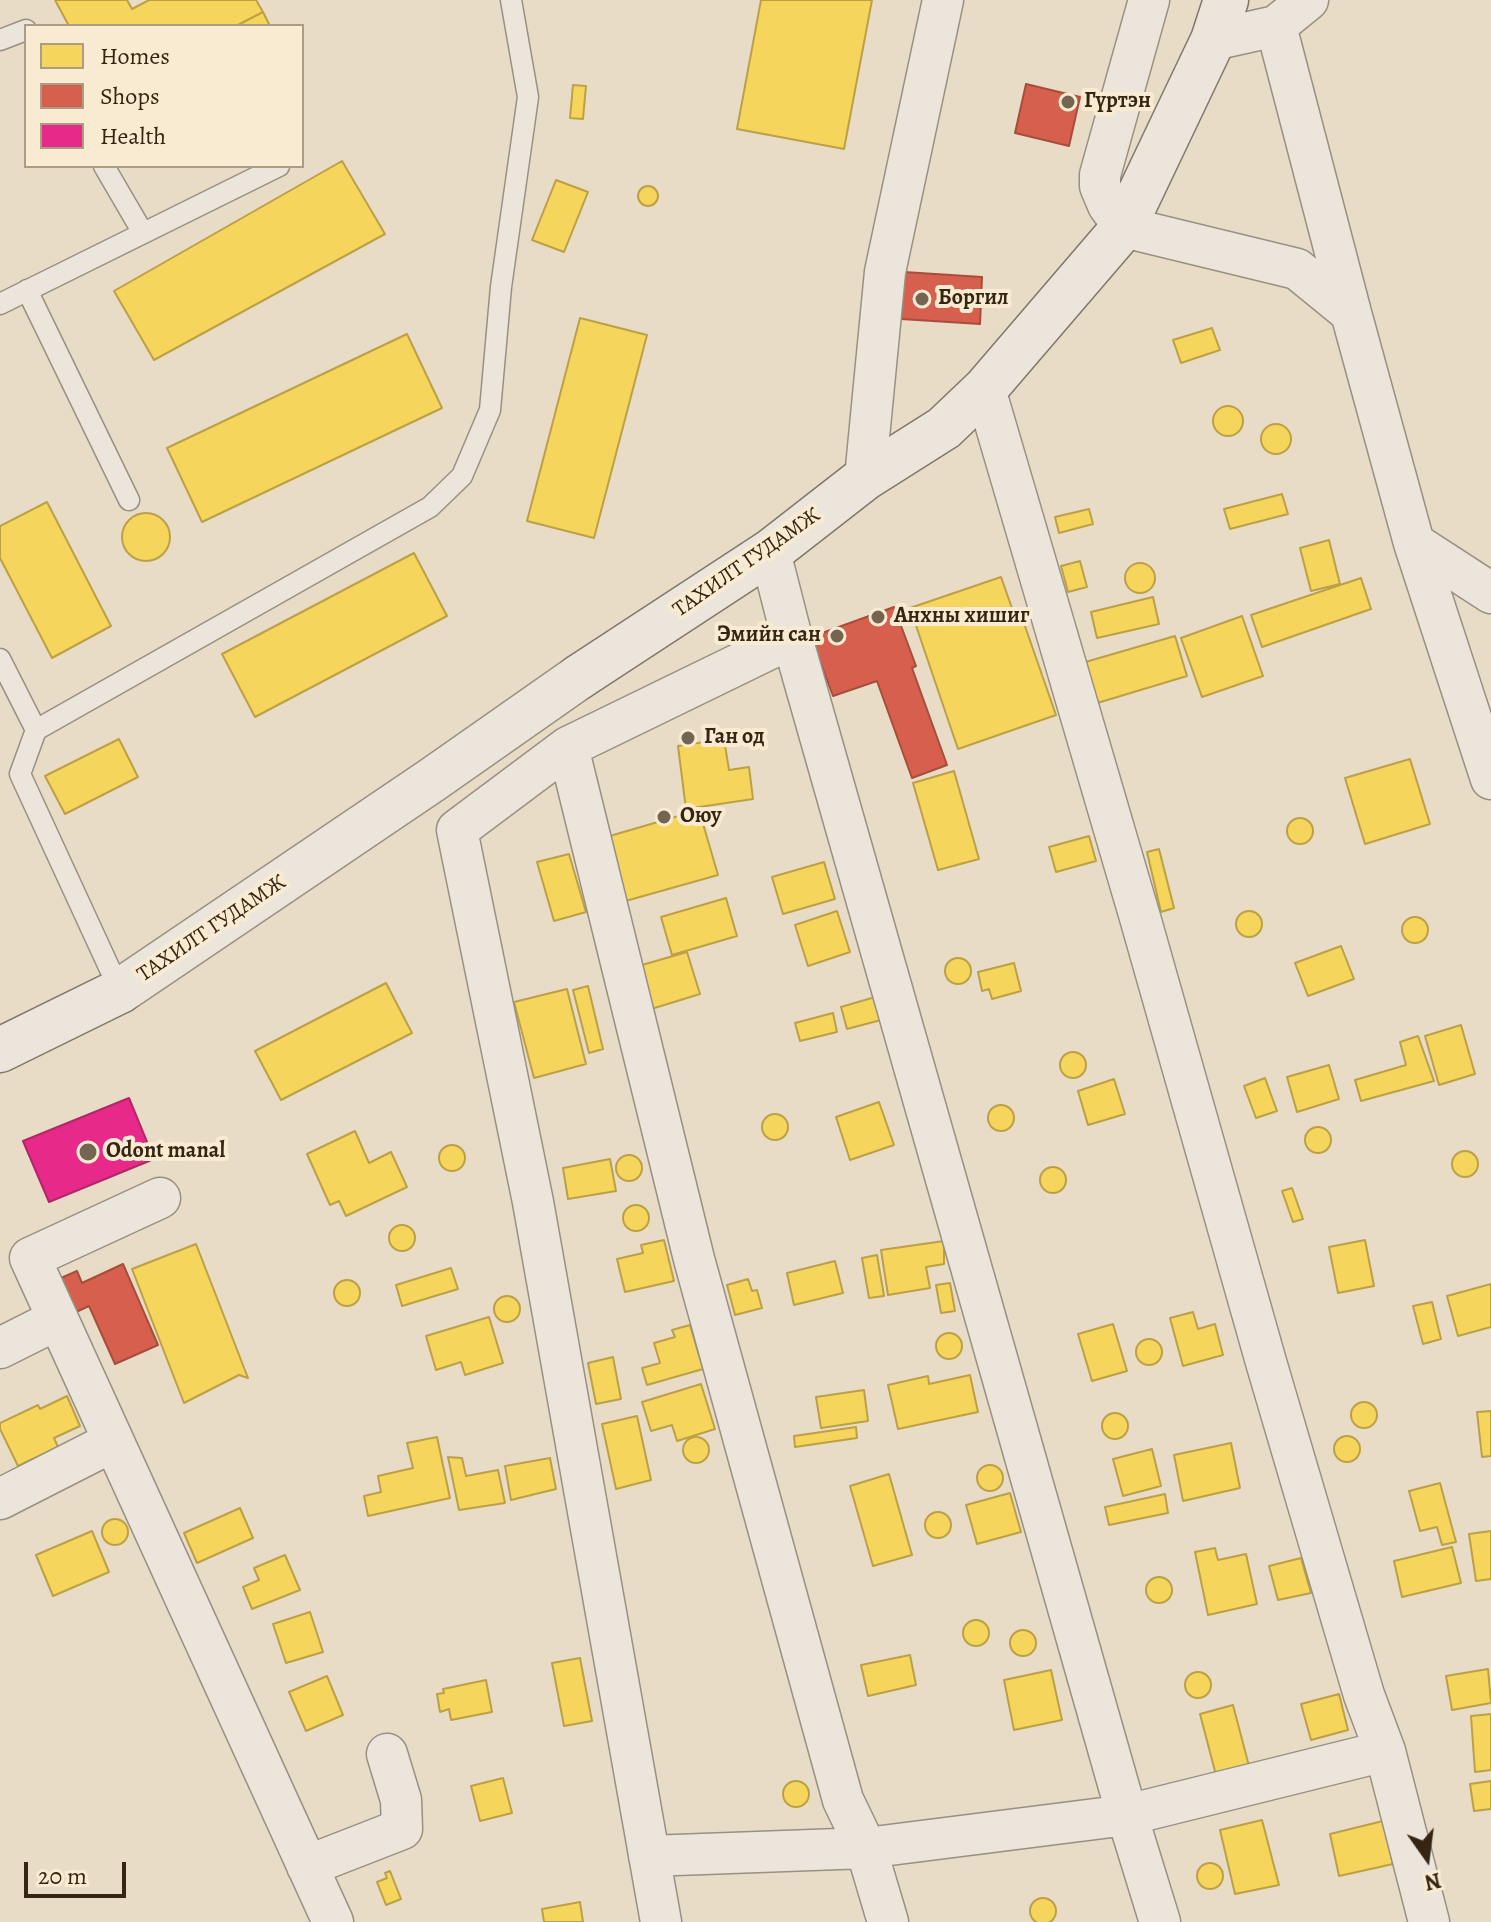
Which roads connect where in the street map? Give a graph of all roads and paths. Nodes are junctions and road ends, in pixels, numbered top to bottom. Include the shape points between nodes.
1 (511, 0) edge
2 (943, 0) edge
3 (1149, 0) edge
4 (1308, 0) edge
5 (1219, 20) edge
6 (1276, 26) junction
7 (24, 28) edge
8 (0, 40) edge
9 (105, 168) edge
10 (275, 168) edge
11 (1124, 227) junction
12 (143, 233) junction
13 (27, 290) junction
14 (0, 304) edge
15 (1351, 313) junction
16 (985, 389) junction
17 (865, 478) junction
18 (129, 500) dead end
19 (1414, 543) junction
20 (770, 552) junction
21 (1491, 593) edge
22 (792, 638) junction
23 (0, 659) edge
24 (36, 730) junction
25 (568, 747) junction
26 (1491, 779) edge
27 (120, 991) junction
28 (0, 1050) edge
29 (160, 1198) dead end
30 (58, 1319) junction
31 (0, 1348) edge
32 (112, 1442) junction
33 (0, 1499) edge
34 (1385, 1751) junction
35 (387, 1754) dead end
36 (1127, 1815) junction
37 (866, 1848) junction
38 (649, 1856) junction
39 (307, 1866) junction
40 (333, 1922) edge
41 (661, 1922) edge
42 (888, 1922) edge
43 (1160, 1922) edge
44 (1429, 1922) edge

1 - 24 lane via 528,97 490,410 462,476 430,507
2 - 17 street via 885,272
3 - 11 street via 1100,175 1108,205
4 - 6 street
5 - 6 street
5 - 11 main road, ТАХИЛТ ГУДАМЖ
6 - 15 street
7 - 8 lane
9 - 12 lane
10 - 12 lane
11 - 15 street via 1297,269
11 - 16 main road, ТАХИЛТ ГУДАМЖ
12 - 13 lane
13 - 14 lane
13 - 18 lane
15 - 19 street
16 - 17 main road, ТАХИЛТ ГУДАМЖ via 944,428
16 - 34 street via 1266,1362
17 - 20 main road, ТАХИЛТ ГУДАМЖ
19 - 21 street
19 - 26 street
20 - 22 street
20 - 27 main road, ТАХИЛТ ГУДАМЖ
22 - 25 street
22 - 36 street
23 - 24 lane
24 - 27 lane via 20,774
25 - 37 street via 694,1259 843,1800
25 - 38 street via 457,830 533,1202
27 - 28 main road, ТАХИЛТ ГУДАМЖ
29 - 30 street via 30,1258
30 - 31 street
30 - 32 street
32 - 33 street
32 - 39 street
34 - 36 street
34 - 44 street
35 - 39 street via 401,1800 402,1829
36 - 37 street
36 - 43 street
37 - 38 street
37 - 42 street
38 - 41 street
39 - 40 street

